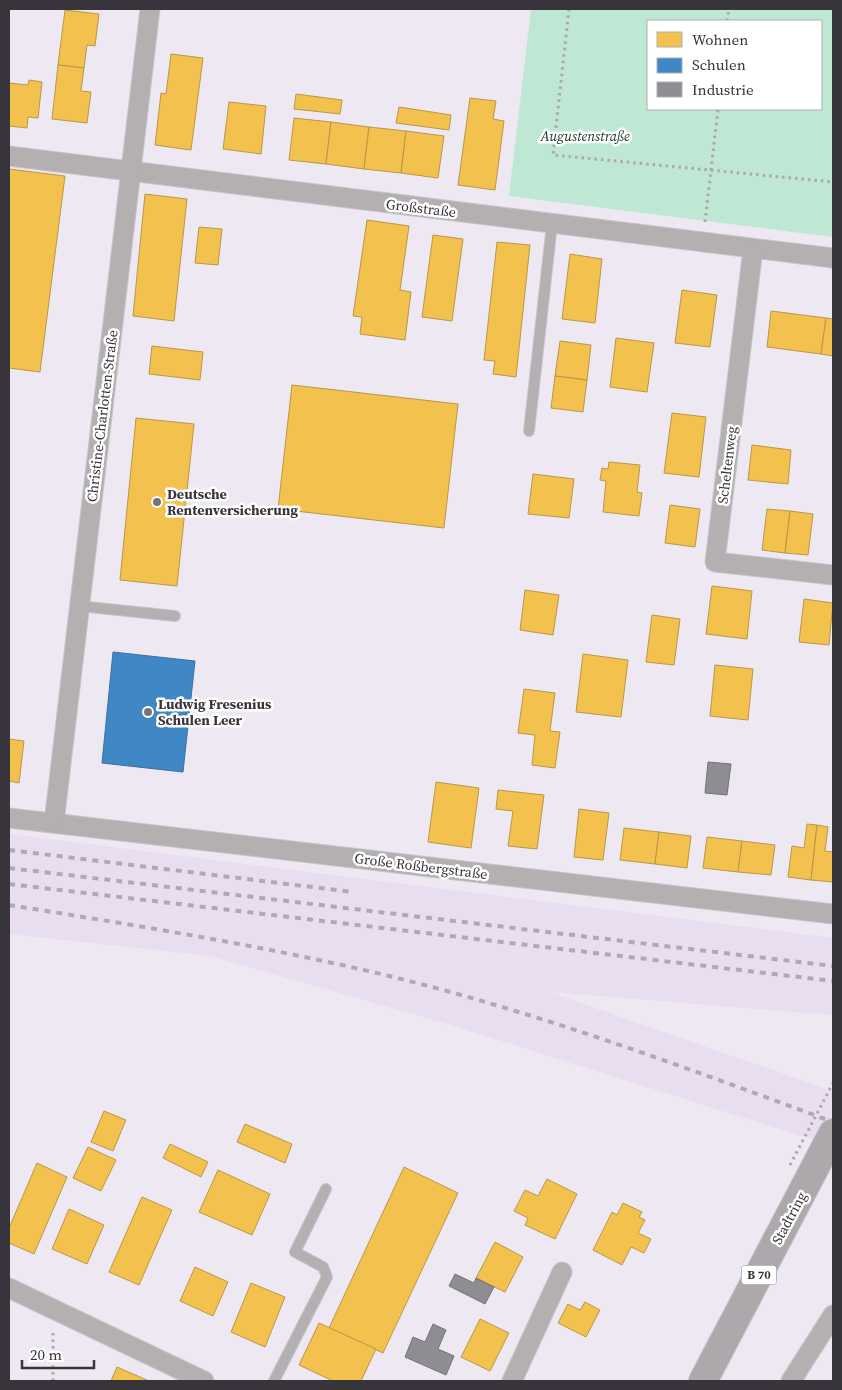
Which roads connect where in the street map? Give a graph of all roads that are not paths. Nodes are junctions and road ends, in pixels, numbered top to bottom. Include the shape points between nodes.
1 (150, 9) edge
2 (9, 156) edge
3 (131, 172) junction
4 (552, 224) junction
5 (753, 249) junction
6 (833, 258) edge
7 (529, 431) dead end
8 (833, 575) edge
9 (79, 606) junction
10 (175, 616) dead end
11 (9, 818) edge
12 (54, 823) junction
13 (833, 914) edge
14 (833, 1133) edge
15 (326, 1189) dead end
16 (562, 1272) dead end
17 (9, 1288) edge
18 (833, 1315) edge
19 (204, 1381) edge
20 (274, 1381) edge
21 (512, 1381) edge
22 (703, 1381) edge
23 (791, 1381) edge

1 - 3 street, Christine-Charlotten-Straße
2 - 3 street, Großstraße
3 - 4 street, Großstraße
3 - 9 street, Christine-Charlotten-Straße
4 - 5 street, Großstraße
4 - 7 lane
5 - 6 street, Großstraße
5 - 8 street, Scheltenweg via 715,562
9 - 10 lane
9 - 12 street, Christine-Charlotten-Straße
11 - 12 street, Große Roßbergstraße
12 - 13 street, Große Roßbergstraße
14 - 22 main road, Stadtring / B 70 via 802,1167
15 - 20 lane via 295,1252 323,1267 327,1278
16 - 21 street
17 - 19 street
18 - 23 street

